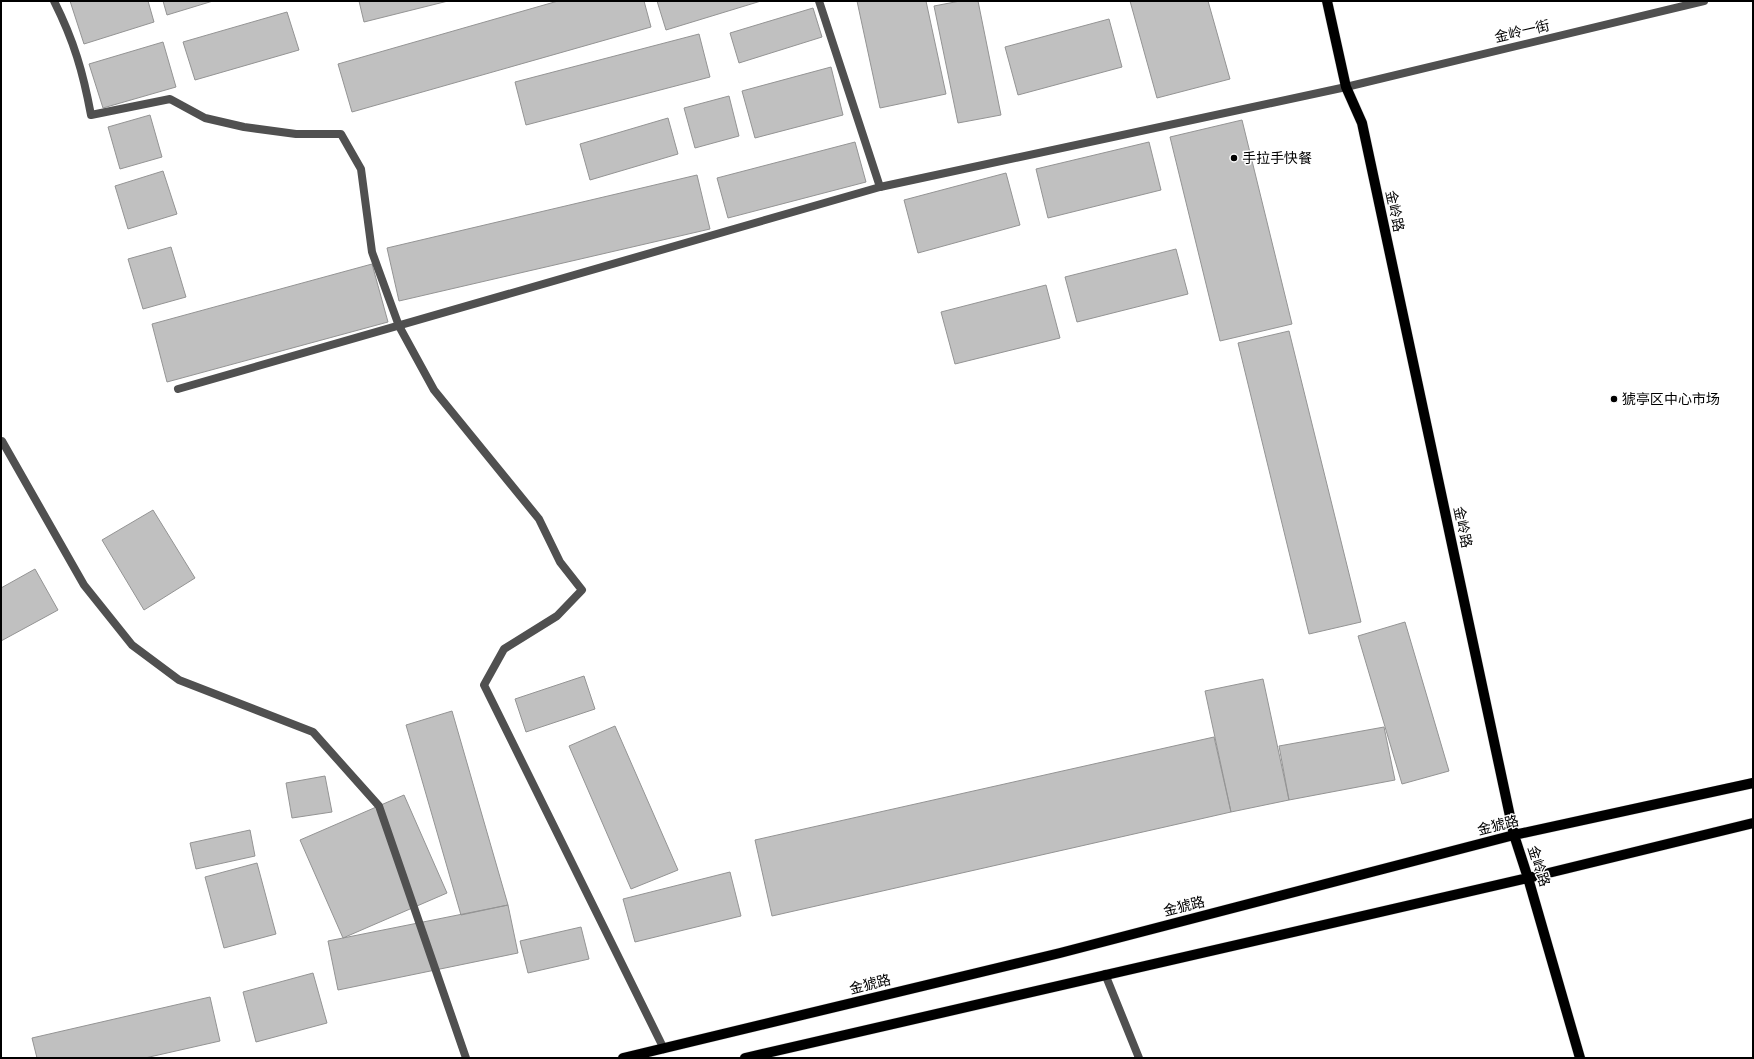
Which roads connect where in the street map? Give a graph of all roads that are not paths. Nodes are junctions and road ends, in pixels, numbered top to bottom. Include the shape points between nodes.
1 (54, 1) edge
2 (819, 1) edge
3 (1327, 1) edge
4 (1704, 1) edge
5 (1346, 87) junction
6 (880, 187) junction
7 (398, 326) junction
8 (178, 389) dead end
9 (1, 441) edge
10 (1753, 783) edge
11 (1753, 822) edge
12 (1514, 836) junction
13 (1528, 878) junction
14 (1105, 974) junction
15 (664, 1049) junction
16 (466, 1058) edge
17 (623, 1058) edge
18 (745, 1058) edge
19 (1139, 1058) edge
20 (1580, 1058) edge

1 - 7 street via 69,30 83,74 91,115 170,99 204,118 244,127 296,134 341,134 361,169 372,252
2 - 6 street
3 - 5 main road, 金岭路
4 - 5 street, 金岭一街
5 - 6 street, 金岭一街
5 - 12 main road, 金岭路 via 1362,123
6 - 7 street, 金岭一街
7 - 8 street, 金岭一街
7 - 15 street via 434,390 539,519 560,562 582,590 557,616 504,649 484,686
9 - 16 street via 84,585 132,645 179,680 313,732 379,806
10 - 12 main road, 金猇路
11 - 13 main road
12 - 13 main road, 金岭路
12 - 15 main road, 金猇路 via 1067,951
13 - 14 main road
13 - 20 main road, 金岭路
14 - 18 main road
14 - 19 street
15 - 17 main road, 金猇路

